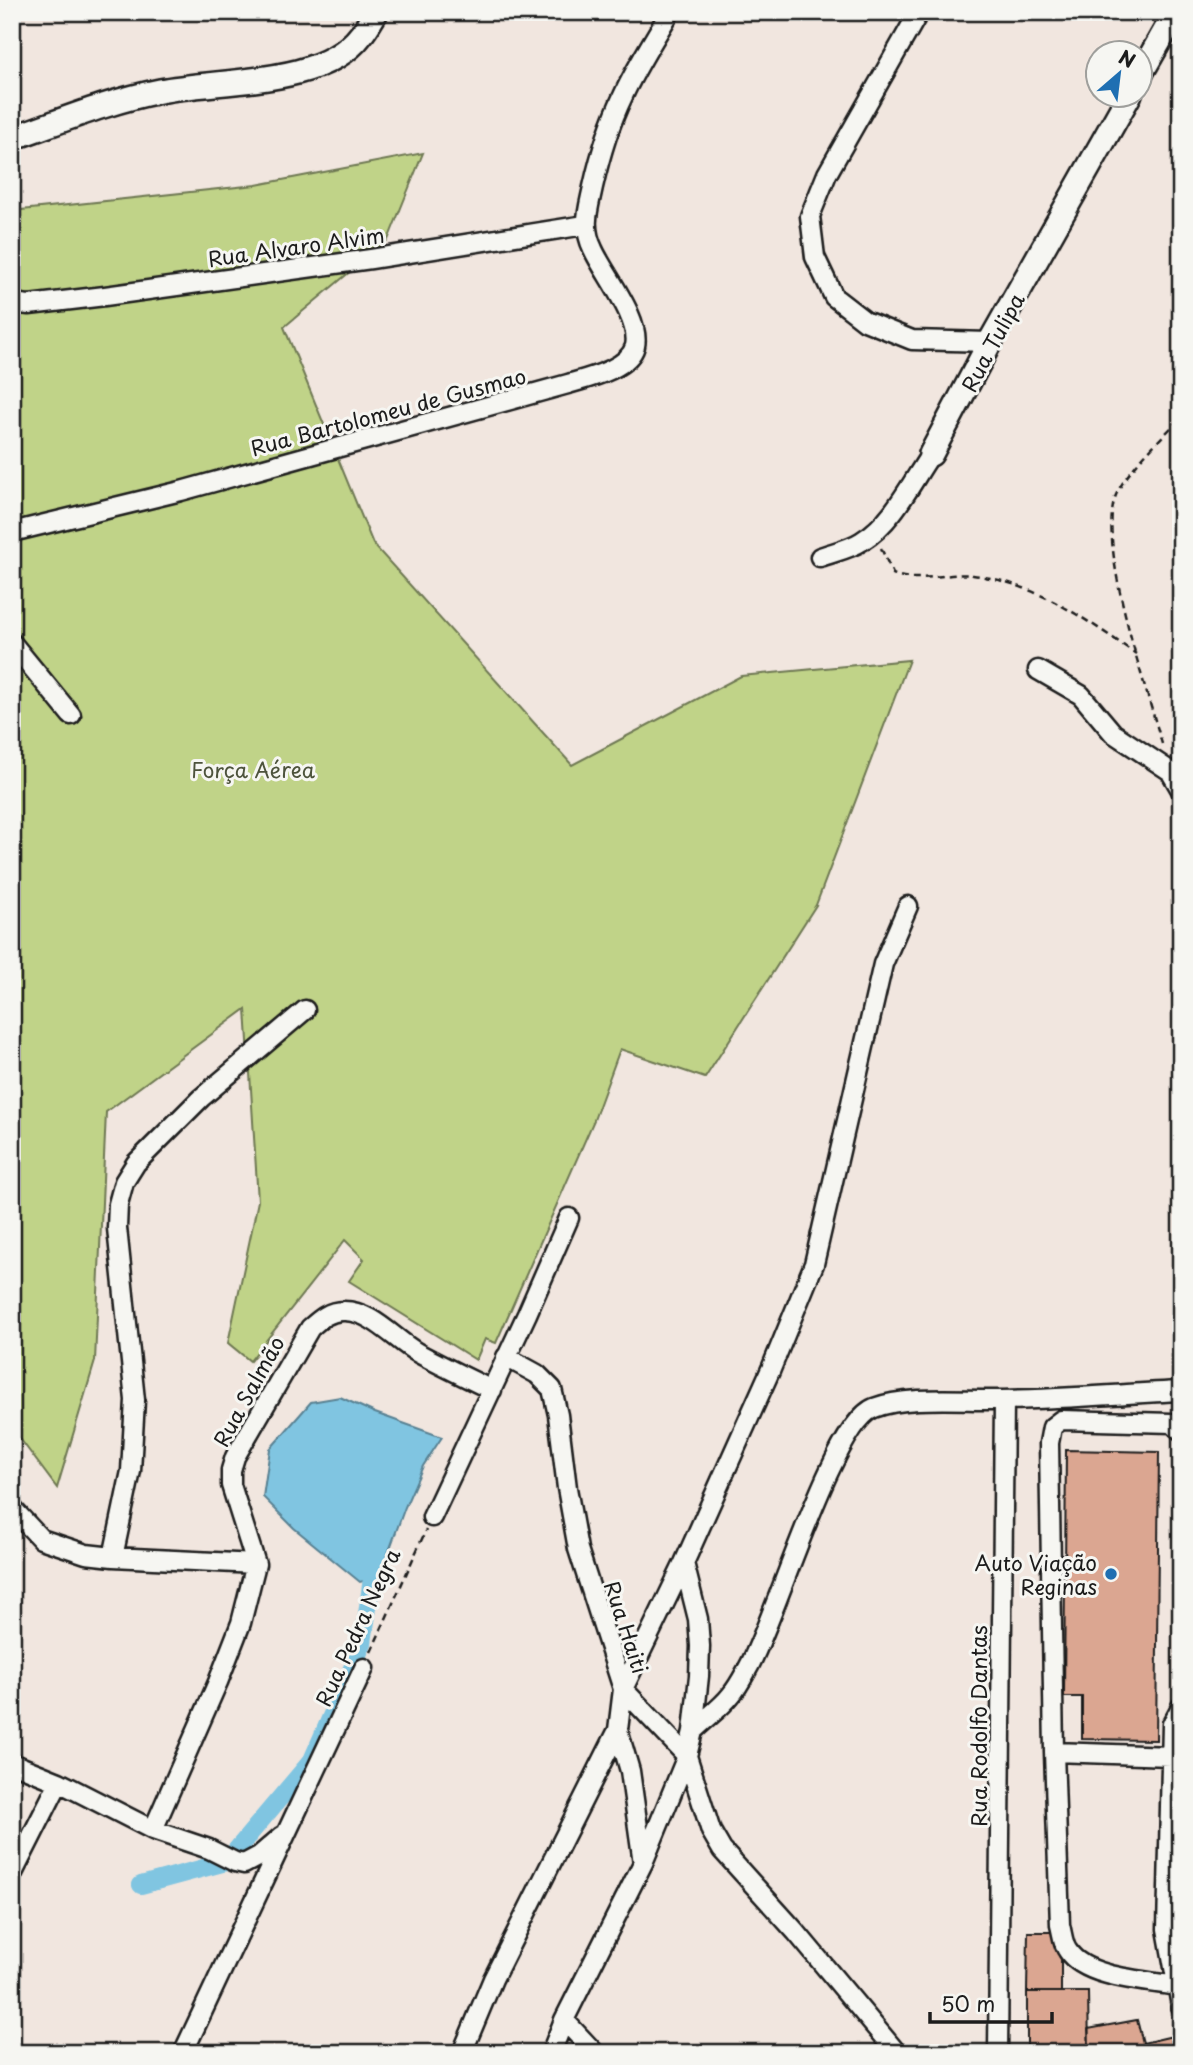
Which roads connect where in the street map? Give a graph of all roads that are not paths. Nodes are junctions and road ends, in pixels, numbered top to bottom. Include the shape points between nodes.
1 (376, 12) edge
2 (670, 12) edge
3 (919, 12) edge
4 (1176, 12) edge
5 (1154, 50) edge
6 (1122, 108) edge
7 (12, 138) edge
8 (585, 225) junction
9 (12, 303) edge
10 (990, 342) junction
11 (931, 454) joint
12 (12, 532) edge
13 (820, 557) dead end
14 (12, 643) edge
15 (1038, 670) dead end
16 (71, 715) dead end
17 (1181, 790) edge
18 (908, 906) dead end
19 (305, 1010) dead end
20 (569, 1218) dead end
21 (506, 1357) junction
22 (492, 1390) junction
23 (1181, 1391) edge
24 (1004, 1400) junction
25 (1181, 1431) edge
26 (12, 1508) edge
27 (432, 1517) road end
28 (113, 1557) junction
29 (684, 1563) junction
30 (256, 1564) junction
31 (364, 1668) road end
32 (623, 1689) junction
33 (1181, 1707) edge
34 (618, 1730) junction
35 (693, 1731) junction
36 (1054, 1752) junction
37 (687, 1756) junction
38 (1171, 1756) junction
39 (12, 1763) edge
40 (59, 1782) junction
41 (153, 1830) junction
42 (286, 1833) junction
43 (643, 1863) junction
44 (12, 1875) edge
45 (1177, 1986) junction
46 (1181, 2006) edge
47 (564, 2020) junction
48 (183, 2053) edge
49 (462, 2053) edge
50 (551, 2053) edge
51 (595, 2053) edge
52 (898, 2053) edge
53 (998, 2053) edge

1 - 7 main road via 360,37 316,66 279,76 160,91
2 - 8 street via 623,96 598,165
3 - 10 street via 827,173 810,216 815,257 834,297 866,321 912,340
4 - 5 main road
6 - 10 main road, Rua Tulipa
8 - 9 street, Rua Alvaro Alvim via 105,296
8 - 12 street, Rua Bartolomeu de Gusmao via 636,335 634,349 620,364 568,384 234,477
10 - 11 main road, Rua Tulipa
11 - 13 street, Rua Tulipa via 875,532
14 - 16 street
15 - 17 street via 1081,695 1113,733 1170,771
18 - 29 street via 883,964 814,1264
19 - 28 street via 201,1098 136,1163 124,1182 117,1228 135,1400 131,1471
20 - 21 street
21 - 22 street
21 - 32 street, Rua Haiti via 552,1388 578,1549
22 - 27 street
22 - 30 street, Rua Salmão via 415,1351 365,1317 345,1310 324,1316 302,1340 231,1470 231,1485
23 - 24 street
24 - 35 street via 901,1401 871,1408 853,1426 815,1503 750,1665 731,1695
24 - 53 street, Rua Rodolfo Dantas
25 - 36 street via 1172,1423 1151,1422 1061,1420 1052,1427
26 - 28 street via 41,1539 86,1554
28 - 30 street
29 - 32 street
29 - 35 street via 700,1646
30 - 41 street via 241,1623
31 - 42 street, Rua Pedra Negra
32 - 34 street
32 - 37 street, Rua Haiti
33 - 38 street via 1172,1724
34 - 43 street via 630,1771
34 - 49 street via 493,1979
35 - 37 street
36 - 38 street
36 - 45 street via 1060,1924 1068,1951 1084,1965 1106,1974
37 - 43 street
37 - 52 street, Rua Haiti via 711,1831 722,1850
38 - 45 street via 1167,1929
39 - 40 street
40 - 41 street
40 - 44 street
41 - 42 street via 244,1864
42 - 48 street, Rua Pedra Negra
43 - 47 street
45 - 46 street
47 - 50 street
47 - 51 street

